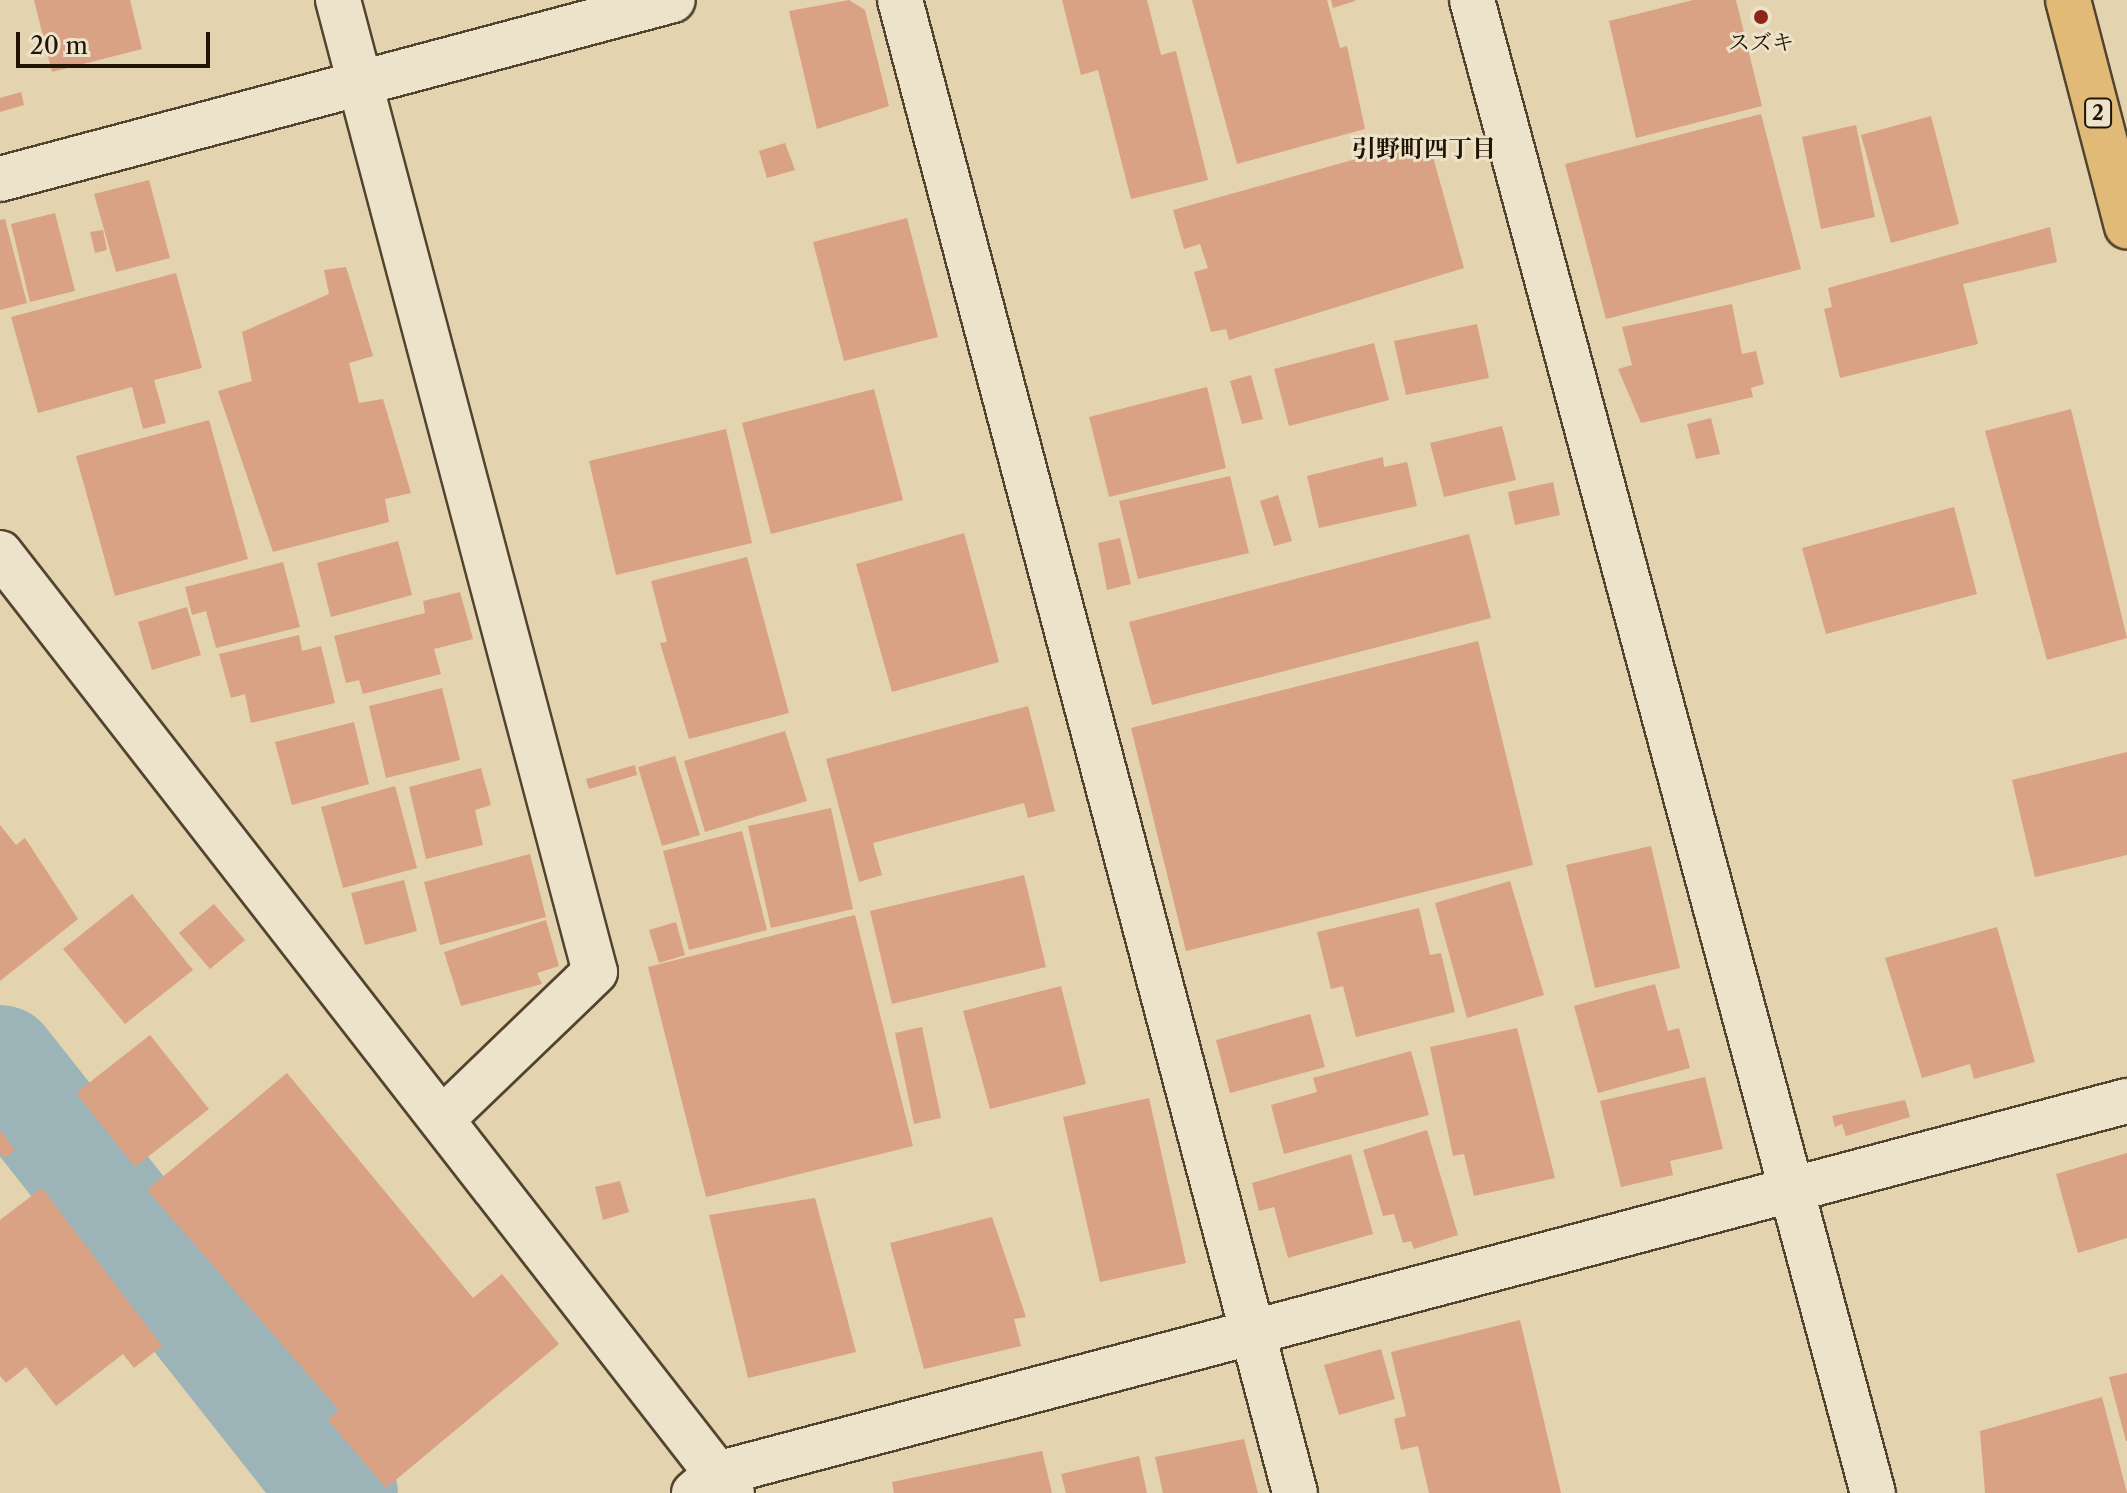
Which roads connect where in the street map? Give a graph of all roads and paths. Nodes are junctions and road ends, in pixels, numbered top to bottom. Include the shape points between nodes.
1 (338, 0) edge
2 (673, 0) edge
3 (900, 0) edge
4 (1472, 0) edge
5 (2068, 0) edge
6 (360, 85) junction
7 (0, 179) edge
8 (2127, 226) edge
9 (0, 553) edge
10 (2127, 1101) edge
11 (442, 1119) junction
12 (1793, 1192) junction
13 (1252, 1334) junction
14 (714, 1487) edge
15 (1295, 1493) edge
16 (1873, 1493) edge

1 - 6 street
2 - 6 street
3 - 13 street
4 - 12 street
5 - 8 highway, 2
6 - 7 street
6 - 11 street via 595,972
9 - 11 street
10 - 12 street
11 - 14 street
12 - 13 street
12 - 16 street
13 - 14 street
13 - 15 street

